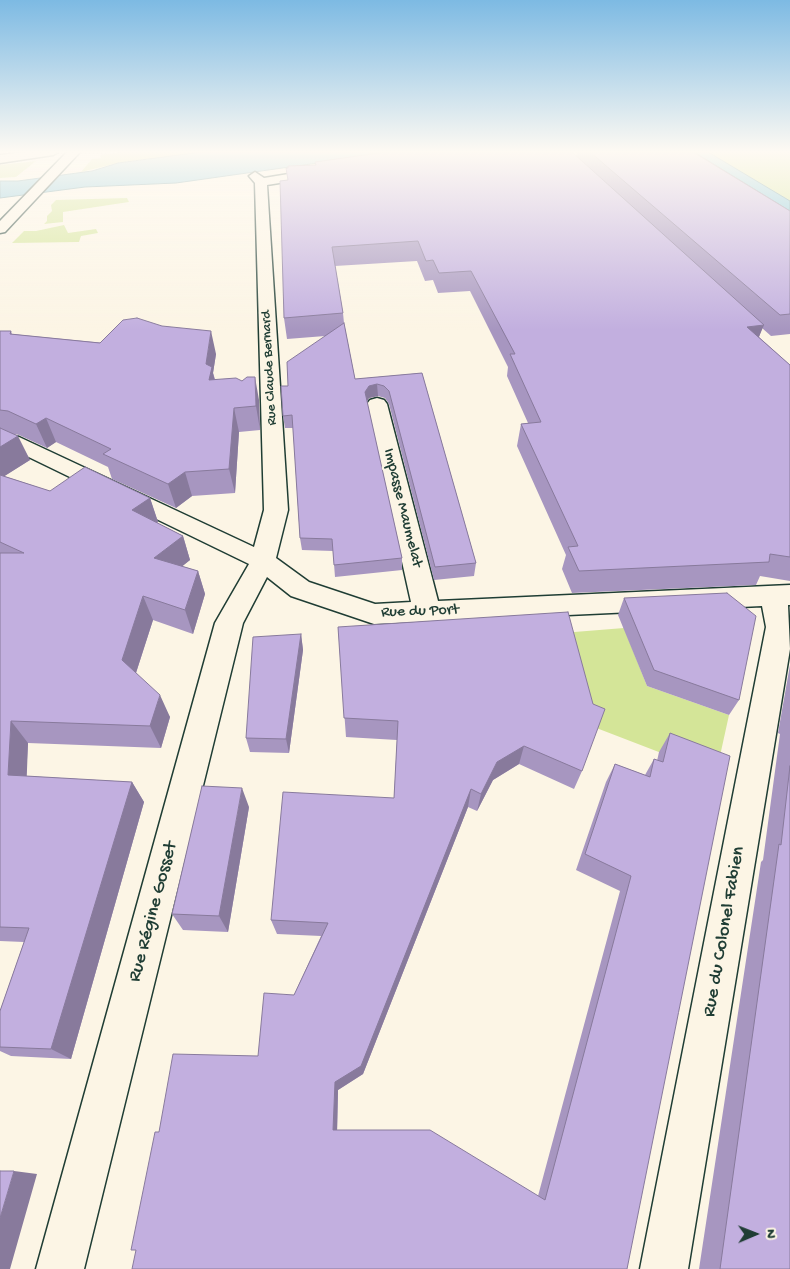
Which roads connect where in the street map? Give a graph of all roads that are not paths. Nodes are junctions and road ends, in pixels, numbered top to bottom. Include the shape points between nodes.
1 (17, 211) edge
2 (260, 211) edge
3 (0, 229) edge
4 (377, 404) dead end
5 (0, 439) edge
6 (263, 561) junction
7 (782, 595) edge
8 (427, 612) junction
9 (60, 1269) edge
10 (664, 1269) edge

1 - 3 street
2 - 6 street, Rue Claude Bernard via 276,510
4 - 8 street, Impasse Maumelat
5 - 6 street, Rue du Port via 12,441
6 - 8 street, Rue du Port via 300,589 374,614
6 - 9 street, Rue Régine Gosset via 229,623
7 - 8 street, Rue du Port
7 - 10 street, Rue du Colonel Fabien via 780,627

